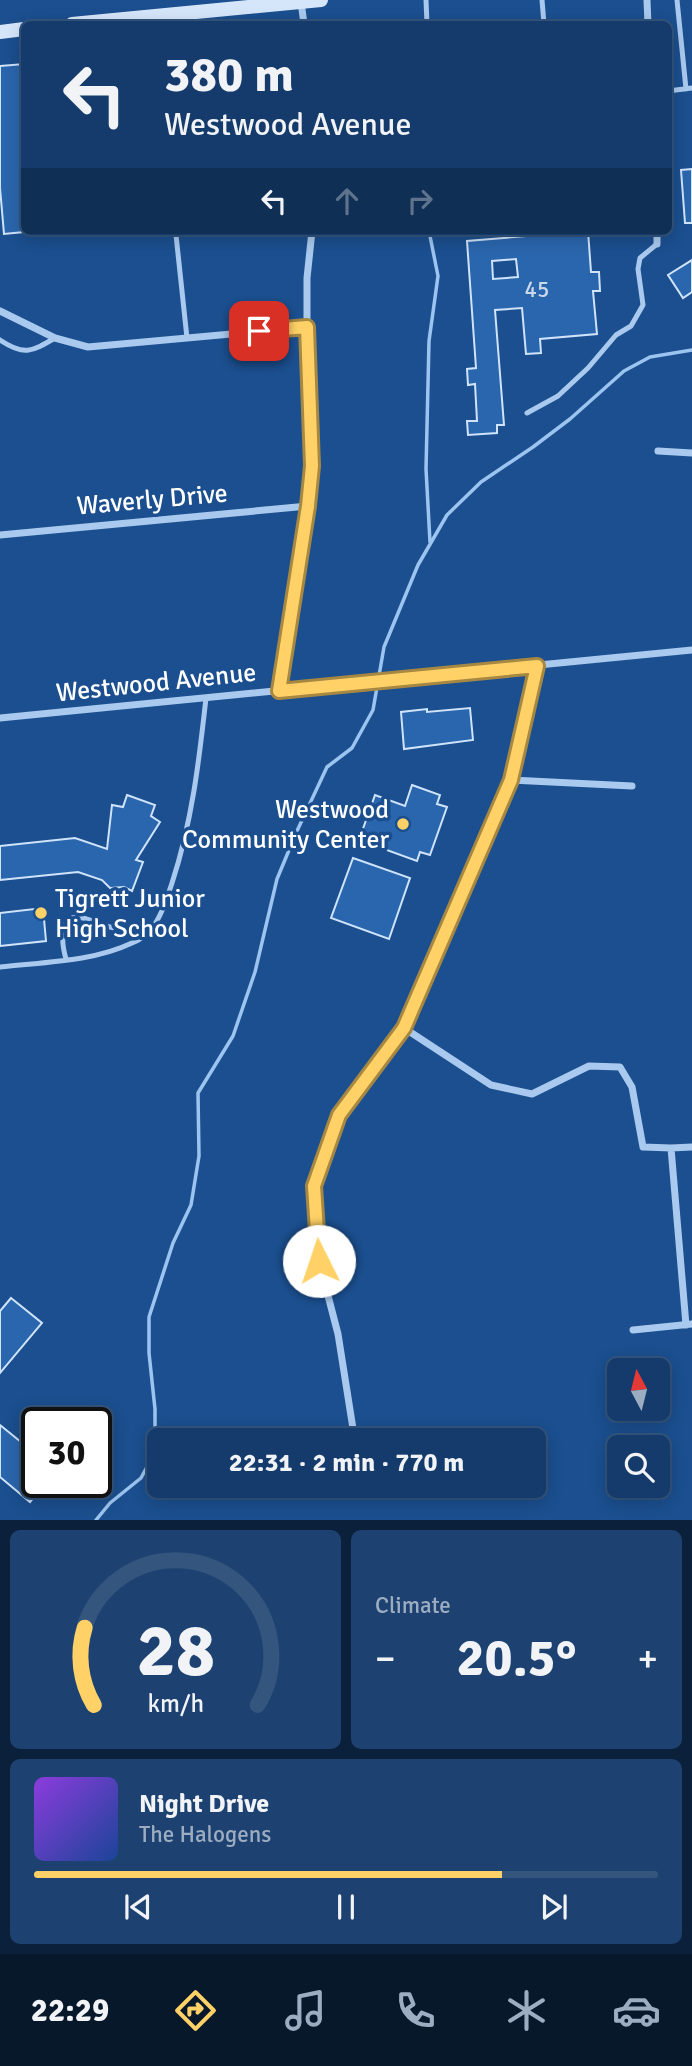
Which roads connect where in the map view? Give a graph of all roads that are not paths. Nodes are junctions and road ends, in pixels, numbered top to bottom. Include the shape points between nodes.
1 (321, 0) edge
2 (426, 0) edge
3 (542, 0) edge
4 (647, 0) edge
5 (677, 0) edge
6 (301, 1) edge
7 (116, 21) edge
8 (304, 21) edge
9 (427, 21) edge
10 (544, 21) edge
11 (648, 21) edge
12 (21, 29) edge
13 (0, 32) edge
14 (689, 89) edge
15 (176, 235) edge
16 (312, 235) edge
17 (657, 235) edge
18 (657, 244) joint
19 (0, 311) edge
20 (307, 327) junction
21 (55, 338) junction
22 (187, 338) junction
23 (0, 340) edge
24 (527, 413) dead end
25 (658, 451) dead end
26 (692, 453) edge
27 (308, 506) junction
28 (0, 535) edge
29 (692, 650) edge
30 (537, 666) junction
31 (279, 691) junction
32 (206, 698) junction
33 (0, 718) edge
34 (511, 780) junction
35 (632, 786) dead end
36 (149, 932) junction
37 (66, 959) junction
38 (0, 967) edge
39 (404, 1028) junction
40 (692, 1147) edge
41 (671, 1148) junction
42 (689, 1324) edge
43 (633, 1330) dead end
44 (353, 1428) edge

1 - 6 main road
2 - 9 lane
3 - 10 lane
4 - 11 street
5 - 14 lane
6 - 7 main road
6 - 8 street
12 - 13 main road
15 - 22 lane
16 - 20 street
17 - 18 street
18 - 24 lane via 640,258 643,305 631,326 616,335 558,396
19 - 21 street
20 - 22 street
20 - 27 street via 312,466
21 - 22 street via 88,347
21 - 23 lane via 35,349 15,350
25 - 26 street
27 - 28 street, Waverly Drive
27 - 31 street
29 - 30 street, Westwood Avenue
30 - 31 street, Westwood Avenue
30 - 34 street
31 - 32 street, Westwood Avenue
32 - 33 street, Westwood Avenue
32 - 36 lane via 184,845 165,904
34 - 35 street
34 - 39 street
36 - 37 lane via 113,950
36 - 37 lane via 73,918 66,922 61,939
37 - 38 lane
39 - 41 street via 491,1085 531,1094 589,1066 620,1067 632,1087 643,1147
39 - 44 street via 339,1115 314,1186 319,1261 338,1335
40 - 41 street
41 - 42 street
42 - 43 street

